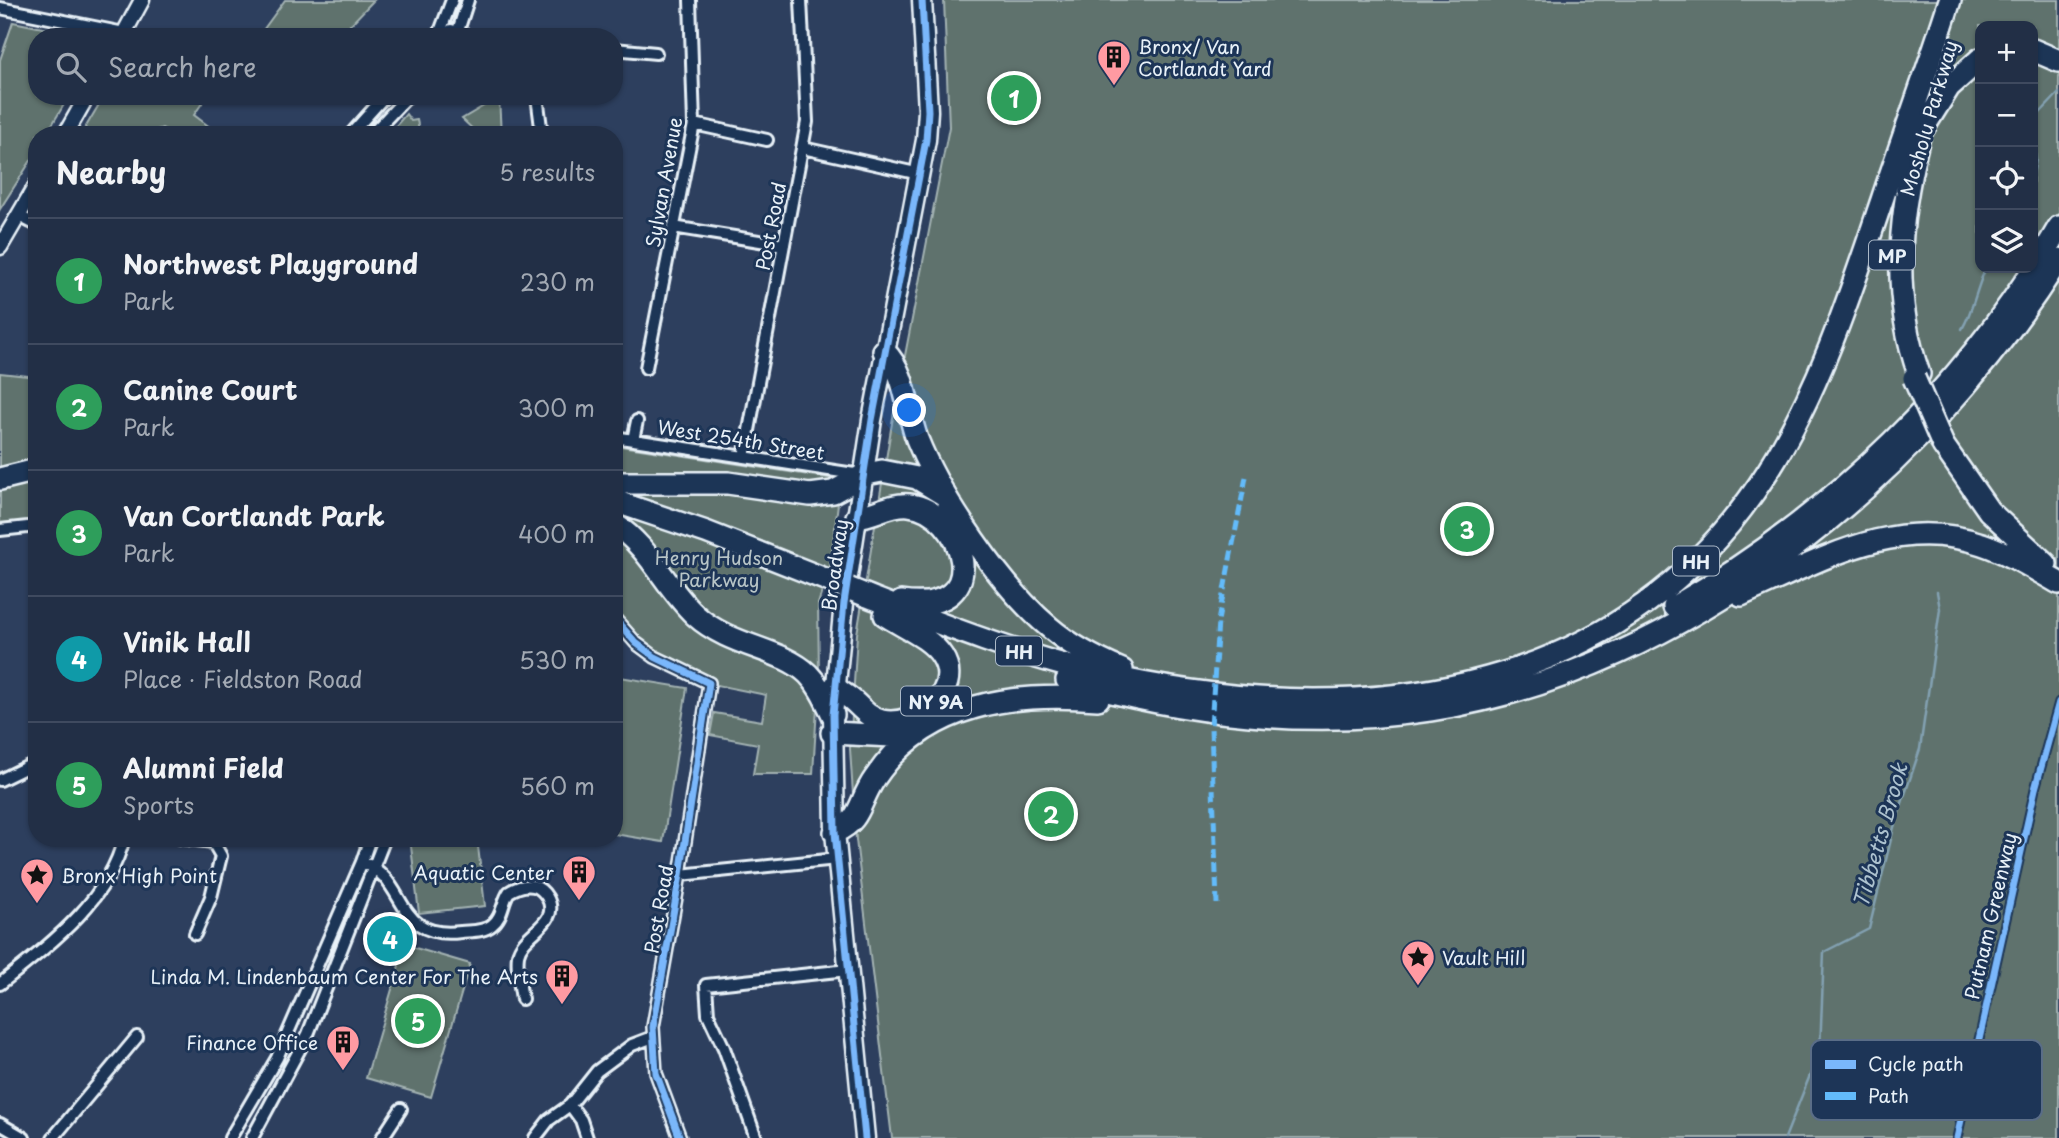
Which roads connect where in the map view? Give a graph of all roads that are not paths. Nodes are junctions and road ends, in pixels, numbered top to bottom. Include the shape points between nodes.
1 (25, 0) edge
2 (142, 0) edge
3 (452, 0) edge
4 (468, 0) edge
5 (690, 0) edge
6 (801, 0) edge
7 (922, 0) edge
8 (1950, 0) edge
9 (1962, 0) edge
10 (0, 8) edge
11 (22, 12) junction
12 (92, 28) edge
13 (127, 28) edge
14 (442, 28) edge
15 (459, 28) edge
16 (623, 50) edge
17 (2038, 52) edge
18 (656, 53) dead end
19 (2059, 61) edge
20 (1975, 64) edge
21 (83, 105) edge
22 (377, 105) edge
23 (399, 105) edge
24 (538, 105) edge
25 (694, 124) junction
26 (70, 126) edge
27 (358, 126) edge
28 (380, 126) edge
29 (541, 126) edge
30 (1913, 132) junction
31 (767, 140) dead end
32 (803, 148) junction
33 (920, 174) junction
34 (28, 200) edge
35 (19, 216) junction
36 (28, 220) edge
37 (673, 227) junction
38 (2059, 227) edge
39 (784, 245) junction
40 (0, 247) edge
41 (2059, 259) edge
42 (884, 351) junction
43 (646, 368) dead end
44 (637, 421) dead end
45 (623, 438) edge
46 (633, 440) junction
47 (1946, 442) junction
48 (744, 457) junction
49 (28, 461) edge
50 (28, 471) edge
51 (0, 475) edge
52 (863, 476) junction
53 (623, 483) edge
54 (951, 503) junction
55 (623, 504) edge
56 (623, 517) edge
57 (857, 517) junction
58 (28, 527) edge
59 (0, 530) edge
60 (623, 531) edge
61 (2059, 563) edge
62 (2059, 574) edge
63 (2059, 583) edge
64 (829, 587) junction
65 (864, 601) junction
66 (885, 615) junction
67 (1668, 626) junction
68 (623, 628) edge
69 (1530, 666) junction
70 (835, 685) junction
71 (1174, 696) junction
72 (942, 721) junction
73 (832, 724) junction
74 (28, 766) edge
75 (0, 780) edge
76 (835, 832) junction
77 (121, 847) edge
78 (215, 847) edge
79 (367, 847) edge
80 (382, 847) edge
81 (837, 859) junction
82 (362, 862) junction
83 (376, 867) junction
84 (680, 876) junction
85 (195, 934) dead end
86 (848, 970) junction
87 (0, 984) edge
88 (522, 999) dead end
89 (136, 1037) dead end
90 (653, 1037) junction
91 (570, 1105) junction
92 (401, 1109) dead end
93 (0, 1124) edge
94 (24, 1138) edge
95 (53, 1138) edge
96 (230, 1138) edge
97 (252, 1138) edge
98 (382, 1138) edge
99 (535, 1138) edge
100 (587, 1138) edge
101 (680, 1138) edge
102 (756, 1138) edge
103 (865, 1138) edge

1 - 11 street
2 - 13 street
3 - 14 street
4 - 15 street
5 - 25 street, Sylvan Avenue
6 - 32 street, Post Road via 807,122
7 - 33 main road, Broadway via 928,121
8 - 30 highway, HH
9 - 30 highway, Mosholu Parkway / MP
10 - 11 street
11 - 12 street
16 - 18 street
17 - 19 highway
20 - 30 highway via 1949,87
21 - 26 street
22 - 27 street
23 - 28 street
24 - 29 street
25 - 31 street
25 - 37 street, Sylvan Avenue
30 - 47 highway, Mosholu Parkway / MP via 1900,258 1905,317 1917,376
30 - 69 highway, HH via 1832,338 1791,429 1756,489 1717,539 1658,595 1599,635
32 - 33 street
32 - 39 street, Post Road
33 - 42 main road, Broadway
34 - 35 street
35 - 36 street
35 - 40 street
37 - 39 street
37 - 43 street, Sylvan Avenue
38 - 69 highway via 2006,310 1946,385 1886,449 1820,507 1665,611 1571,657
39 - 48 street, Post Road
41 - 67 highway, HH via 1982,367 1884,473 1787,552
42 - 52 main road, Broadway
42 - 54 highway via 897,365 918,440
44 - 46 street
45 - 46 street, West 254th Street
46 - 48 street, West 254th Street
47 - 61 highway, Mosholu Parkway / MP via 1995,504
47 - 62 highway, Mosholu Parkway / MP via 1996,519
48 - 52 street, West 254th Street
49 - 51 highway
50 - 51 highway
52 - 53 highway via 834,492 810,495 718,482
52 - 54 highway via 882,471 917,478
52 - 57 main road, Broadway
54 - 71 highway via 1017,594 1052,629
55 - 64 highway, HH via 706,532
56 - 64 highway, HH
57 - 65 highway via 902,504 925,509 949,532 963,565 955,590 936,602
57 - 70 main road, Broadway
58 - 59 street
60 - 73 highway via 642,547 696,616 725,637 801,668 816,684
63 - 67 highway via 1981,543 1947,535 1906,534 1863,543
64 - 65 highway, HH, bridge
65 - 66 highway, HH
65 - 71 highway, HH
66 - 70 highway, NY 9A via 942,656 947,671 942,694 912,717 884,721 866,713
66 - 71 highway, HH via 1070,681
67 - 71 highway, HH via 1571,672 1431,710 1366,717 1288,716
68 - 84 street, Post Road via 655,657 709,683
69 - 71 highway, HH via 1463,685 1368,699
70 - 73 main road, Broadway
71 - 72 highway via 1028,696 980,705
72 - 73 highway via 901,735
72 - 76 highway via 888,760 870,784 853,822
73 - 76 main road, Broadway
74 - 75 street
76 - 81 main road, Broadway
77 - 87 street via 113,869 91,900 62,932
78 - 85 street via 221,856
79 - 82 street
80 - 83 street
81 - 84 street
81 - 86 main road, Broadway
82 - 83 street
82 - 96 street via 277,1058
83 - 88 street via 411,919 439,933 485,929 499,917 509,892 526,885 541,890 549,901 549,912 545,924 527,938 518,955
83 - 97 street via 308,1034
84 - 90 street, Post Road
86 - 102 street via 706,985 708,1014
86 - 103 main road, Broadway
89 - 95 street
90 - 91 street via 632,1045 597,1071
90 - 101 street, Post Road via 656,1073
91 - 99 street
91 - 100 street
92 - 98 street
93 - 94 street

